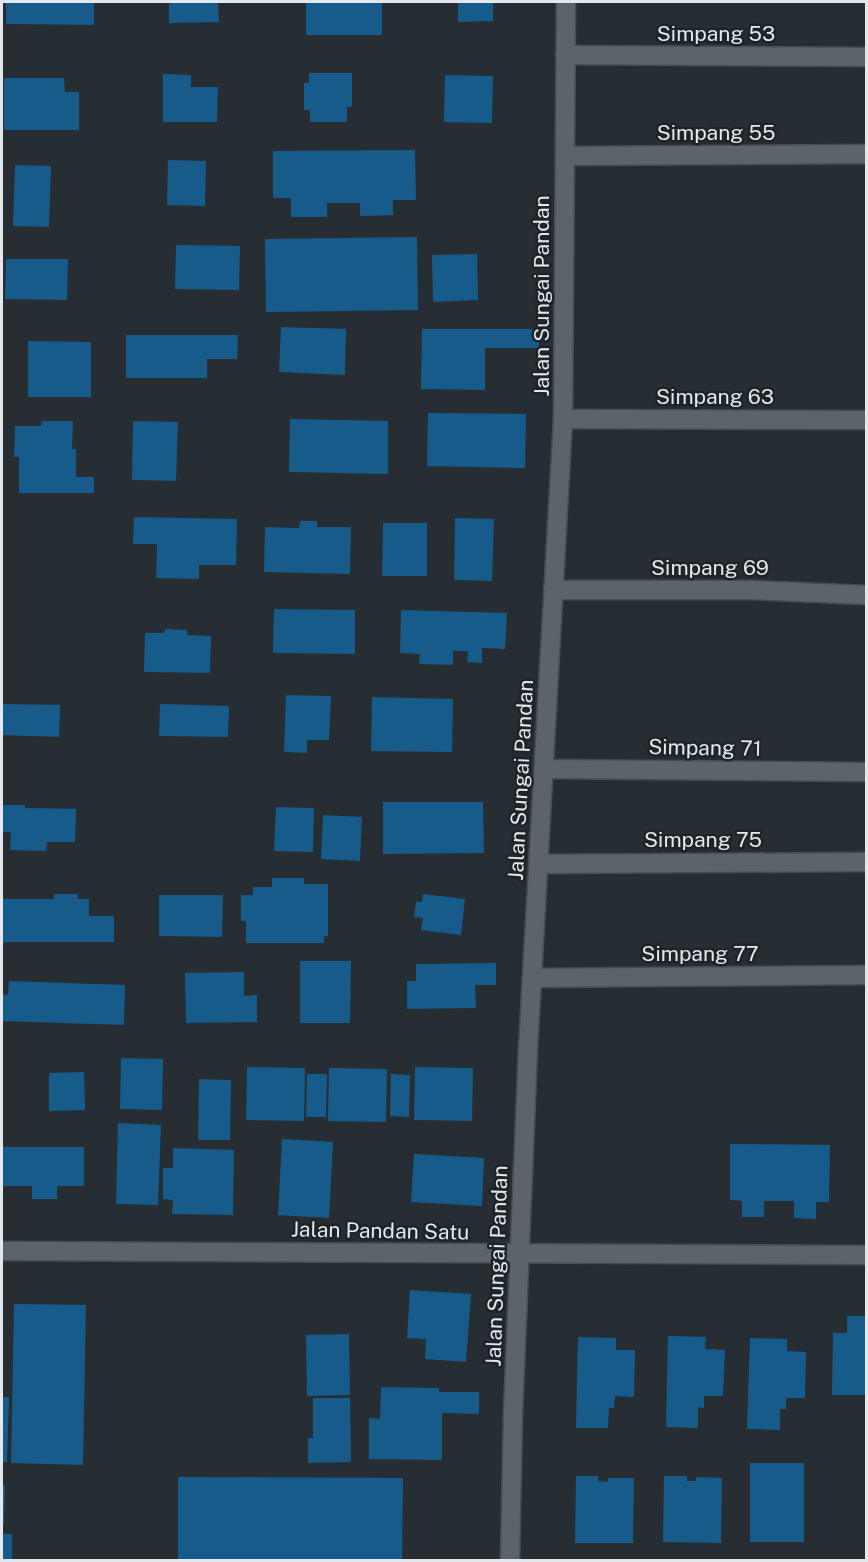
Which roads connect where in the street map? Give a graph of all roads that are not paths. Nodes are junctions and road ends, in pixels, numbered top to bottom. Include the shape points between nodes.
1 (566, 2) edge
2 (565, 55) junction
3 (867, 57) edge
4 (867, 154) edge
5 (565, 156) junction
6 (563, 419) junction
7 (867, 420) edge
8 (553, 590) junction
9 (867, 595) edge
10 (544, 769) junction
11 (867, 772) edge
12 (867, 862) edge
13 (539, 864) junction
14 (867, 975) edge
15 (533, 978) junction
16 (2, 1251) edge
17 (520, 1255) junction
18 (867, 1255) edge
19 (510, 1560) edge

1 - 2 street, Jalan Sungai Pandan
2 - 3 street, Simpang 53
2 - 5 street, Jalan Sungai Pandan
4 - 5 street, Simpang 55
5 - 6 street, Jalan Sungai Pandan
6 - 7 street, Simpang 63
6 - 8 street, Jalan Sungai Pandan
8 - 9 street, Simpang 69 via 751,590
8 - 10 street, Jalan Sungai Pandan
10 - 11 street, Simpang 71
10 - 13 street, Jalan Sungai Pandan
12 - 13 street, Simpang 75
13 - 15 street, Jalan Sungai Pandan
14 - 15 street, Simpang 77
15 - 17 street, Jalan Sungai Pandan
16 - 17 street, Jalan Pandan Satu
17 - 18 street, Jalan Pandan Satu
17 - 19 street, Jalan Sungai Pandan

